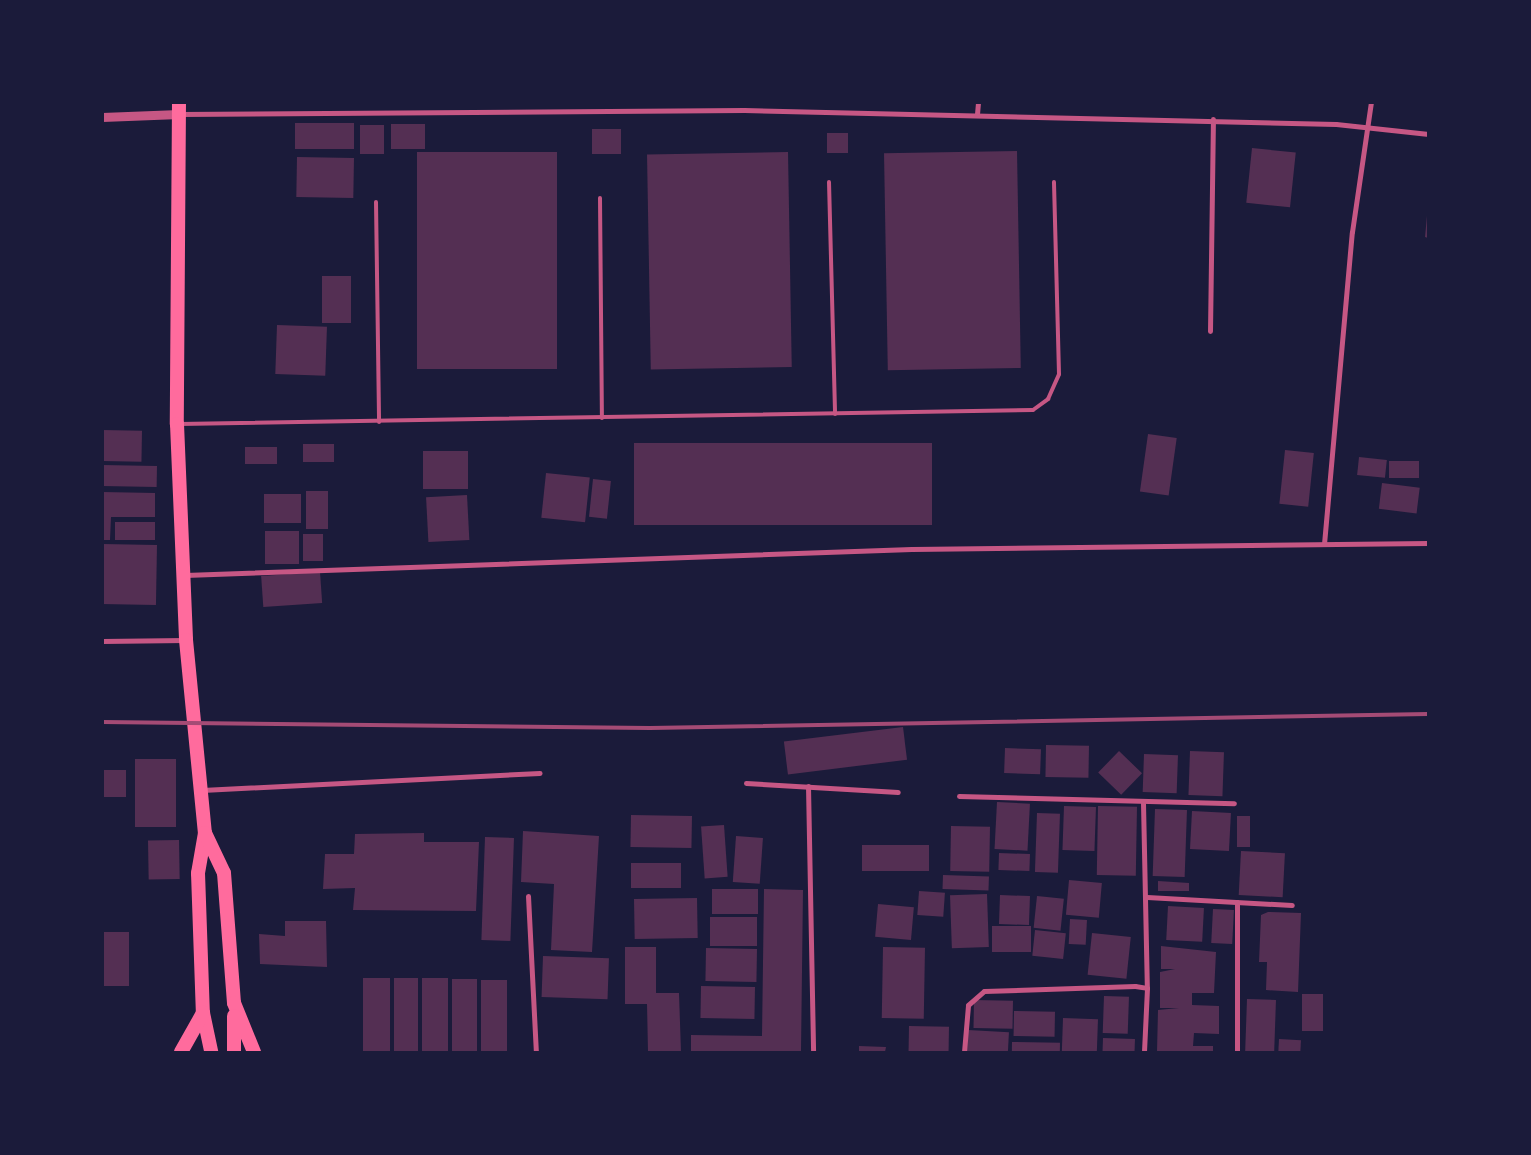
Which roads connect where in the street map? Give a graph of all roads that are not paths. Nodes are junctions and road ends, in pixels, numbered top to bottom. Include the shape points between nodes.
1 (978, 102) edge
2 (1371, 102) edge
3 (179, 108) edge
4 (977, 114) junction
5 (102, 117) edge
6 (1213, 119) junction
7 (1368, 125) junction
8 (1428, 134) edge
9 (829, 182) dead end
10 (1054, 182) dead end
11 (600, 198) dead end
12 (376, 202) dead end
13 (1210, 331) dead end
14 (835, 414) junction
15 (602, 418) junction
16 (379, 422) junction
17 (177, 424) junction
18 (1428, 543) edge
19 (1324, 544) junction
20 (185, 575) junction
21 (186, 640) junction
22 (102, 641) edge
23 (540, 773) dead end
24 (746, 783) dead end
25 (808, 786) junction
26 (202, 790) junction
27 (898, 792) dead end
28 (959, 796) dead end
29 (1143, 803) junction
30 (1234, 803) dead end
31 (205, 833) junction
32 (528, 896) dead end
33 (1147, 897) junction
34 (1237, 902) junction
35 (1292, 906) dead end
36 (1147, 988) junction
37 (234, 1003) junction
38 (203, 1013) junction
39 (181, 1052) edge
40 (212, 1052) edge
41 (234, 1052) edge
42 (254, 1052) edge
43 (536, 1052) edge
44 (814, 1052) edge
45 (964, 1052) edge
46 (1144, 1052) edge
47 (1237, 1052) edge

1 - 4 street
2 - 7 street
3 - 4 street
3 - 5 street
3 - 17 highway
4 - 6 street
6 - 7 street
6 - 13 street
7 - 8 street
7 - 19 street via 1352,232
9 - 14 lane
10 - 14 lane via 1059,374 1048,399 1033,410
11 - 15 lane
12 - 16 lane
14 - 15 lane
15 - 16 lane
16 - 17 lane
17 - 20 highway
18 - 19 street
19 - 20 street via 902,550
20 - 21 highway
21 - 22 street
21 - 26 highway
23 - 26 street
24 - 25 street
25 - 27 street
25 - 44 street
26 - 31 highway
28 - 29 street
29 - 30 street
29 - 33 street via 1141,850
31 - 37 highway via 224,873
31 - 38 highway via 198,873
32 - 43 street
33 - 34 street
33 - 36 street
34 - 35 street
34 - 47 street
36 - 45 street via 984,991 968,1005
36 - 46 street
37 - 41 highway
37 - 42 highway
38 - 39 highway
38 - 40 highway

